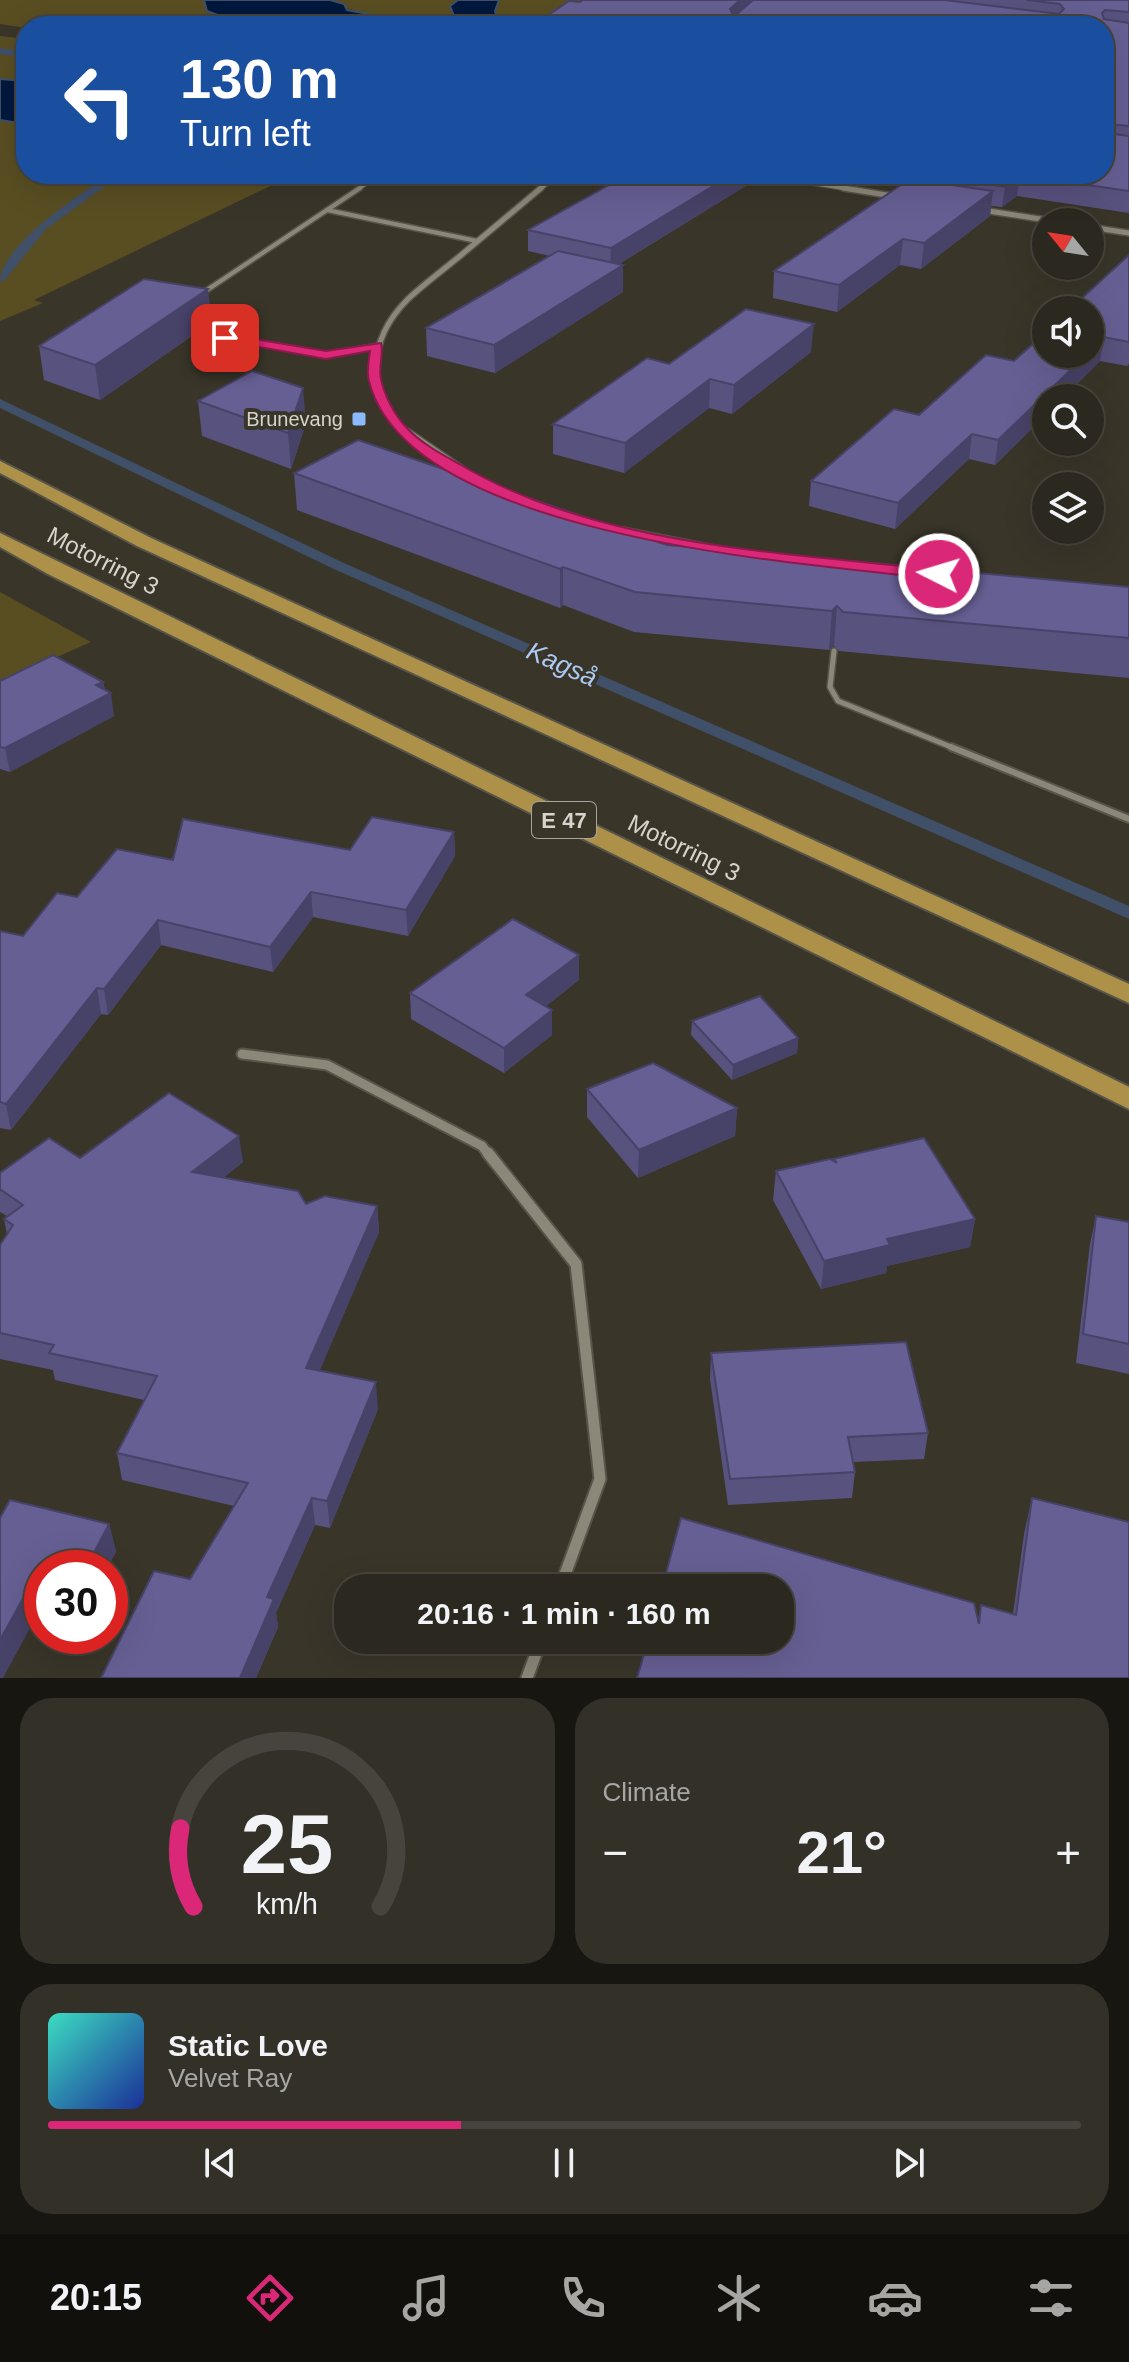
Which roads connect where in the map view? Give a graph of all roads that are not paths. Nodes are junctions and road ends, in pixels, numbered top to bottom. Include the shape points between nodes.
1 (366, 184) edge
2 (546, 184) edge
3 (818, 184) edge
4 (904, 198) edge
5 (327, 210) junction
6 (981, 210) edge
7 (1032, 218) edge
8 (1104, 229) edge
9 (1129, 233) edge
10 (477, 241) junction
11 (204, 292) edge
12 (225, 338) dead end
13 (376, 346) junction
14 (0, 466) edge
15 (486, 486) edge
16 (609, 527) edge
17 (0, 539) edge
18 (729, 551) edge
19 (834, 651) edge
20 (1129, 819) edge
21 (1129, 994) edge
22 (242, 1054) dead end
23 (1129, 1099) edge
24 (565, 1574) edge
25 (536, 1654) edge
26 (527, 1678) edge

1 - 5 lane
2 - 10 street
3 - 4 street
5 - 10 lane
5 - 11 lane
6 - 7 street
8 - 9 street
10 - 13 street via 406,301
12 - 13 lane via 326,355
13 - 15 street via 374,378 401,431
14 - 21 highway, Motorring 3 via 144,542
16 - 18 street
17 - 23 highway, Motorring 3 / E 47
19 - 20 lane via 830,687 838,701
22 - 24 street via 327,1065 482,1146 576,1264 600,1479
25 - 26 street

